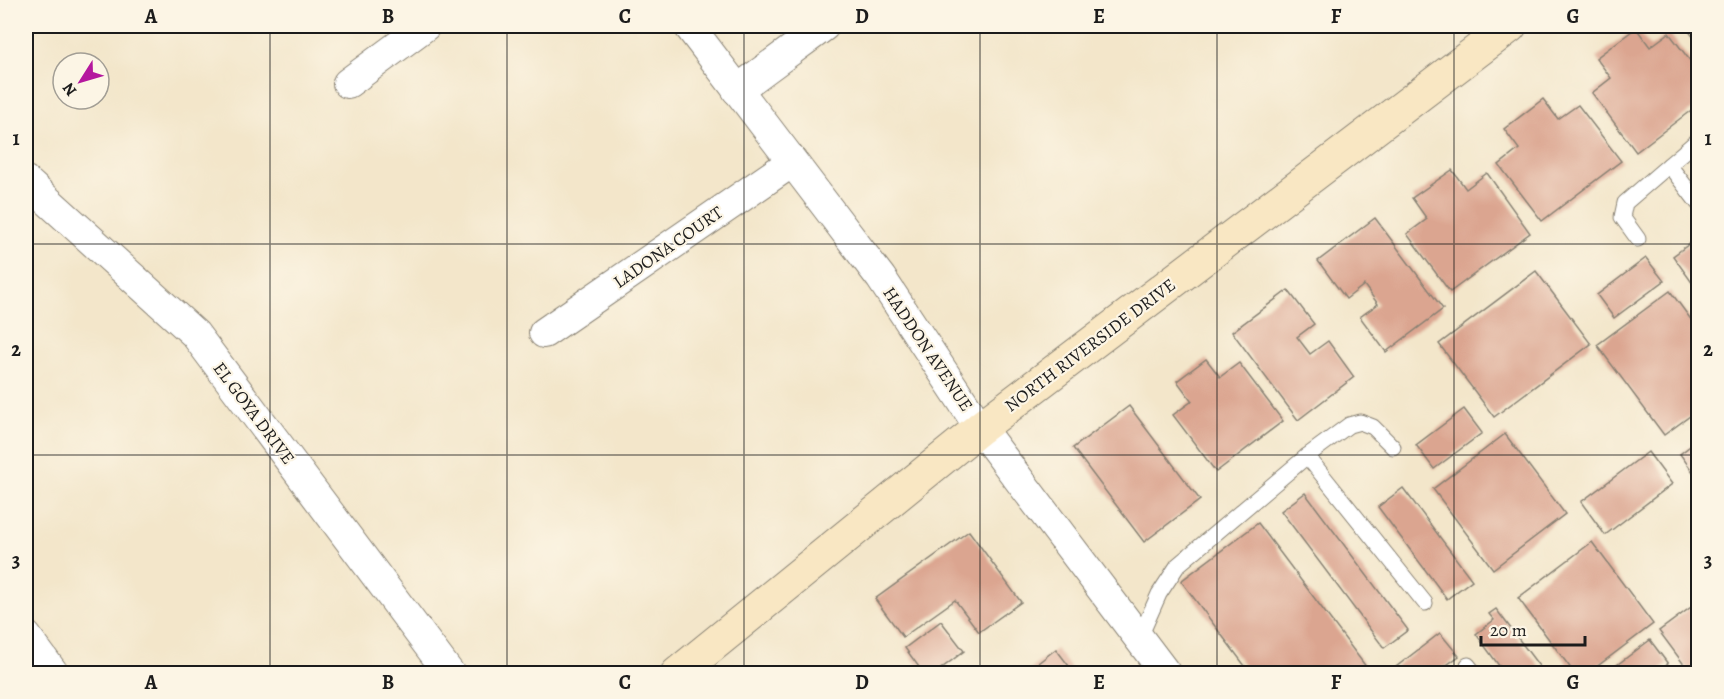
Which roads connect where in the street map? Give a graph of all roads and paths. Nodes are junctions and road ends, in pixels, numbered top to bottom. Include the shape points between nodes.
1 (425, 26) edge
2 (689, 26) edge
3 (824, 26) edge
4 (1510, 26) edge
5 (348, 83) dead end
6 (737, 90) junction
7 (1698, 140) edge
8 (792, 162) junction
9 (1669, 165) junction
10 (26, 181) edge
11 (1698, 203) edge
12 (1638, 239) dead end
13 (544, 333) dead end
14 (980, 428) junction
15 (1393, 447) dead end
16 (1307, 456) junction
17 (1425, 603) dead end
18 (26, 636) edge
19 (1139, 639) junction
20 (54, 674) edge
21 (450, 674) edge
22 (677, 674) edge
23 (1166, 674) edge

1 - 5 street
2 - 6 street, HADDON AVENUE
3 - 6 street
4 - 14 street, NORTH RIVERSIDE DRIVE
6 - 8 street, HADDON AVENUE
7 - 9 lane
8 - 13 street, LADONA COURT
8 - 14 street, HADDON AVENUE via 880,278
9 - 11 lane
9 - 12 lane via 1625,203 1622,217
10 - 21 street, EL GOYA DRIVE via 195,334
14 - 19 street, HADDON AVENUE
14 - 22 street, NORTH RIVERSIDE DRIVE
15 - 16 lane via 1373,427 1360,422 1349,425
16 - 17 lane
16 - 19 lane via 1178,565 1159,594
18 - 20 street
19 - 23 street, HADDON AVENUE

